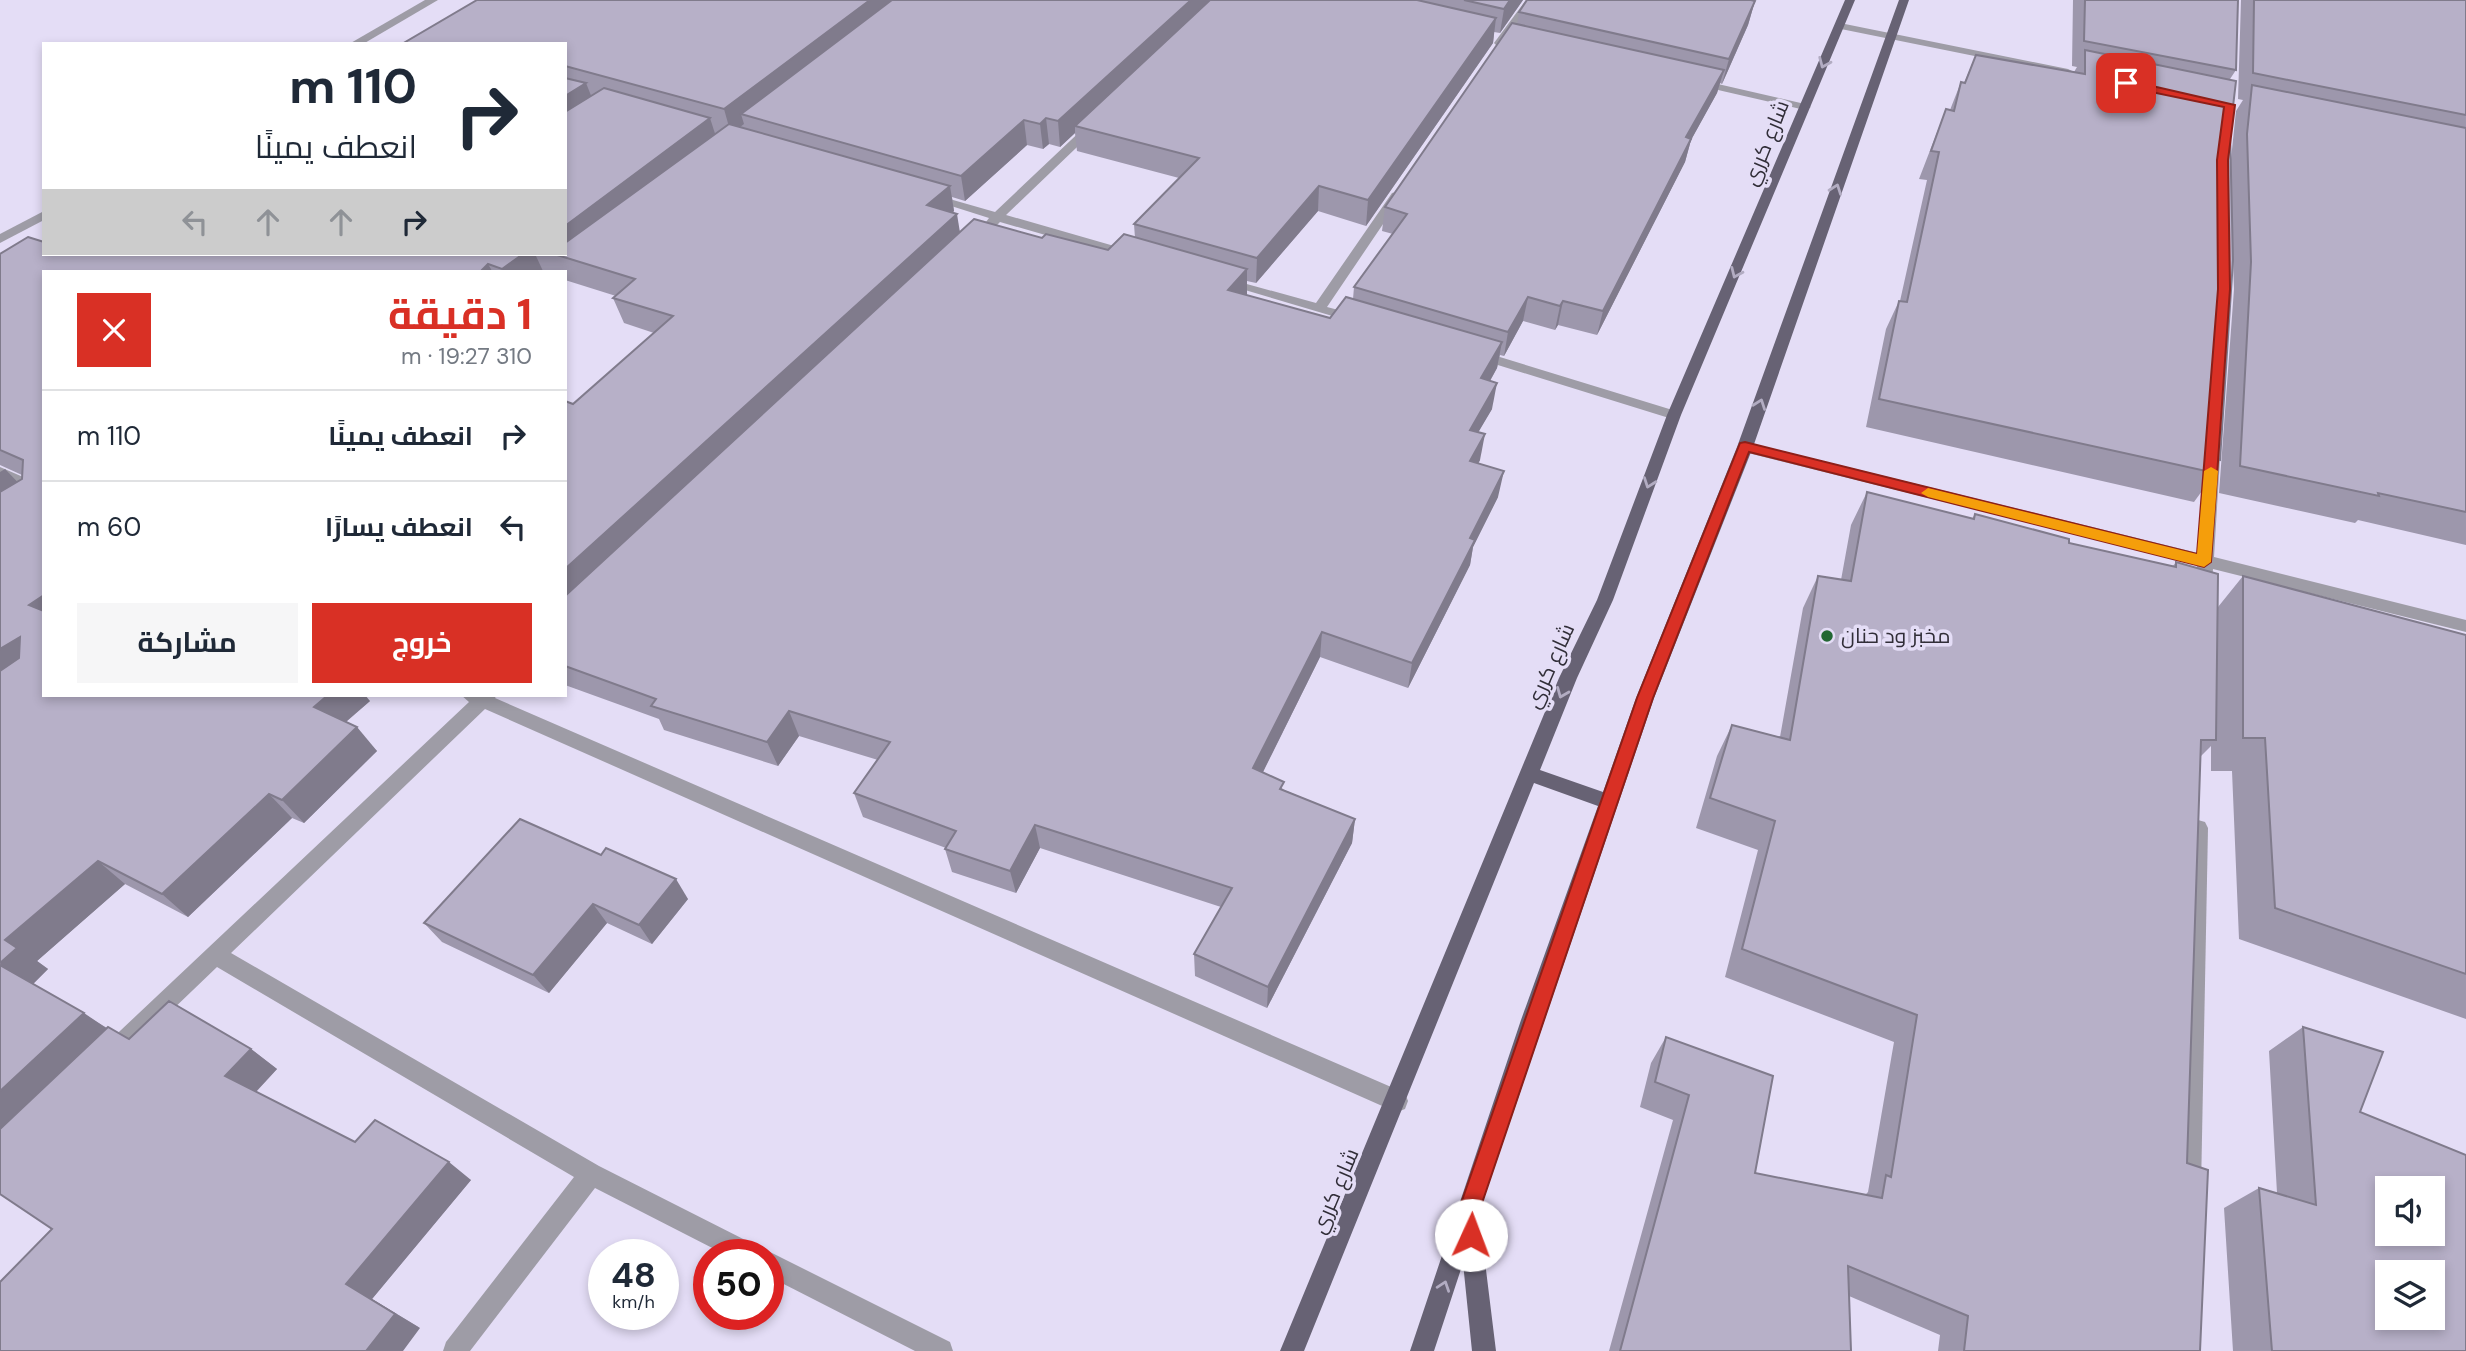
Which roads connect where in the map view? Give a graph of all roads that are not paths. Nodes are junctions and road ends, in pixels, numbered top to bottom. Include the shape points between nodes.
1 (433, 0) edge
2 (1531, 0) edge
3 (1850, 0) edge
4 (1904, 0) edge
5 (1840, 26) junction
6 (1892, 36) junction
7 (359, 41) edge
8 (1516, 42) edge
9 (2081, 74) edge
10 (1689, 80) edge
11 (1805, 107) junction
12 (1107, 113) edge
13 (1403, 186) edge
14 (918, 194) edge
15 (42, 216) edge
16 (997, 217) junction
17 (976, 235) edge
18 (0, 239) edge
19 (1145, 259) edge
20 (1212, 279) edge
21 (1320, 309) junction
22 (1371, 324) edge
23 (1461, 349) edge
24 (1674, 415) junction
25 (2214, 438) edge
26 (1745, 447) junction
27 (0, 472) edge
28 (40, 497) edge
29 (2204, 562) junction
30 (2202, 617) edge
31 (2466, 626) edge
32 (480, 697) edge
33 (1529, 774) junction
34 (1609, 802) junction
35 (2198, 811) edge
36 (214, 954) junction
37 (97, 1067) edge
38 (1396, 1101) junction
39 (591, 1174) junction
40 (1469, 1212) junction
41 (2189, 1213) edge
42 (719, 1239) edge
43 (784, 1272) edge
44 (455, 1351) edge
45 (941, 1351) edge
46 (1292, 1351) edge
47 (1422, 1351) edge
48 (1484, 1351) edge

1 - 7 street
2 - 8 street via 1495,42
3 - 5 main road, شارع كرري
4 - 6 main road
5 - 6 street
5 -> 11 main road, شارع كرري
6 - 9 street
26 -> 6 main road
10 - 11 street
11 -> 24 main road, شارع كرري
12 - 16 street
13 - 21 street
14 - 16 street
15 - 18 street
16 - 17 street
16 - 19 street
20 - 21 street
21 - 22 street
23 - 24 street
24 -> 33 main road, شارع كرري via 1605,600
25 - 29 street
26 - 29 street
26 - 34 main road via 1645,698
27 - 28 street
29 - 30 street
29 - 31 street
32 - 36 street
32 - 38 street
33 - 34 main road
33 - 38 main road, شارع كرري
34 - 40 main road
35 - 41 street
36 - 37 street
36 - 39 street
38 - 46 main road, شارع كرري
39 - 42 street
39 - 44 street
47 -> 40 main road
40 - 48 main road
43 - 45 street

